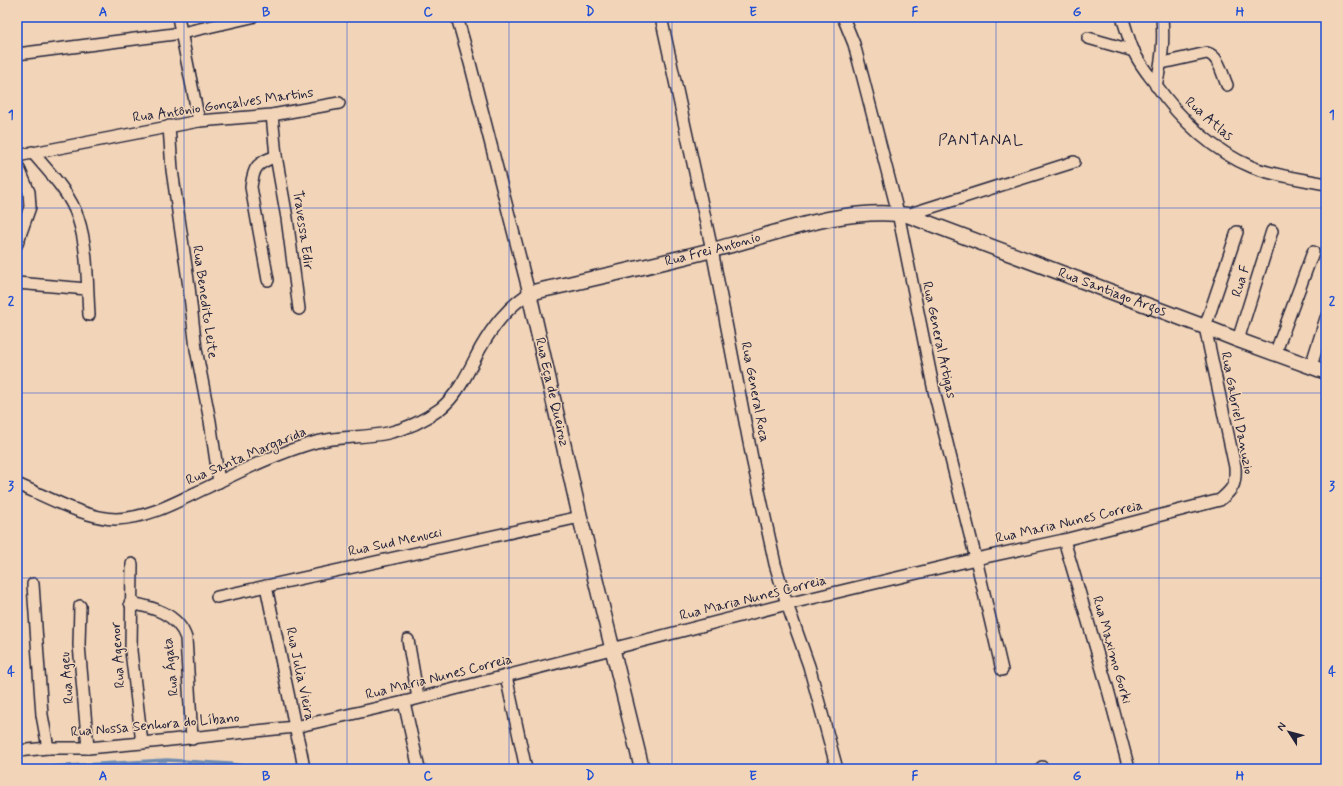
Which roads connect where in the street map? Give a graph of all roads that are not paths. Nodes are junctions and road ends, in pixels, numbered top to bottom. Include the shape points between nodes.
1 (178, 17) edge
2 (252, 17) edge
3 (457, 17) edge
4 (661, 17) edge
5 (843, 17) edge
6 (1122, 17) edge
7 (1162, 17) edge
8 (182, 33) junction
9 (1088, 38) dead end
10 (1134, 51) junction
11 (17, 54) edge
12 (1162, 63) junction
13 (1227, 85) dead end
14 (1156, 86) junction
15 (339, 103) dead end
16 (272, 115) junction
17 (199, 121) junction
18 (169, 126) junction
19 (32, 152) junction
20 (17, 156) edge
21 (276, 156) junction
22 (1074, 162) dead end
23 (17, 164) edge
24 (1326, 184) edge
25 (903, 214) junction
26 (1272, 231) dead end
27 (1237, 232) dead end
28 (17, 244) edge
29 (712, 250) junction
30 (1313, 252) dead end
31 (268, 280) dead end
32 (17, 284) edge
33 (87, 289) junction
34 (529, 293) junction
35 (299, 309) dead end
36 (89, 316) dead end
37 (1326, 318) edge
38 (1205, 326) junction
39 (1238, 340) junction
40 (1274, 354) junction
41 (1311, 366) junction
42 (1326, 372) edge
43 (219, 482) junction
44 (17, 484) edge
45 (1220, 500) joint
46 (580, 517) junction
47 (1064, 540) junction
48 (976, 559) junction
49 (132, 564) dead end
50 (33, 584) dead end
51 (266, 586) junction
52 (217, 597) dead end
53 (130, 603) junction
54 (787, 604) junction
55 (80, 606) dead end
56 (408, 640) dead end
57 (613, 649) junction
58 (1002, 670) dead end
59 (506, 676) junction
60 (418, 698) junction
61 (404, 702) junction
62 (295, 727) junction
63 (192, 738) junction
64 (142, 744) junction
65 (48, 748) junction
66 (88, 748) junction
67 (17, 751) edge
68 (304, 768) edge
69 (419, 769) edge
70 (526, 769) edge
71 (642, 769) edge
72 (837, 769) edge
73 (1129, 769) edge

1 - 8 street
2 - 8 street
3 - 34 street, Rua Eça de Queiroz
4 - 29 street, Rua General Roca
5 - 25 street, Rua General Artigas via 854,44
6 - 10 street, Rua Atlas
7 - 12 street
8 - 11 street
8 - 17 street
9 - 10 street
10 - 14 street, Rua Atlas
12 - 13 street via 1212,54
12 - 14 street
14 - 24 street, Rua Atlas via 1196,132 1238,161 1277,175
15 - 16 street, Rua Antônio Gonçalves Martins
16 - 17 street, Rua Antônio Gonçalves Martins
16 - 21 street, Travessa Edir
17 - 18 street, Rua Antônio Gonçalves Martins
18 - 19 street, Rua Antônio Gonçalves Martins
18 - 43 street, Rua Benedito Leite via 172,170 196,349
19 - 20 street, Rua Antônio Gonçalves Martins
19 - 33 street via 54,178 78,217 84,242
21 - 31 street via 261,163 253,172 251,186
21 - 35 street, Travessa Edir
22 - 25 street, Rua Frei Antonio
23 - 28 street via 29,192 30,207
25 - 29 street, Rua Frei Antonio via 836,217
25 - 38 street, Rua Santiago Argos
25 - 48 street, Rua General Artigas via 934,391
26 - 39 street, Rua F
27 - 38 street
29 - 34 street, Rua Frei Antonio
29 - 54 street, Rua General Roca via 754,466 775,564
30 - 40 street
32 - 33 street
33 - 36 street
34 - 43 street, Rua Santa Margarida via 506,311 453,395 441,408 423,420 388,433 317,442
34 - 46 street, Rua Eça de Queiroz
37 - 41 street
38 - 39 street, Rua Santiago Argos
38 - 45 street, Rua Gabriel Danuzio via 1235,468 1234,486
39 - 40 street, Rua Santiago Argos
40 - 41 street, Rua Santiago Argos
41 - 42 street, Rua Santiago Argos
43 - 44 street, Rua Santa Margarida via 158,511 117,519 98,518
45 - 47 street, Rua Maria Nunes Correia
46 - 51 street, Rua Sud Menucci
46 - 57 street, Rua Eça de Queiroz
47 - 48 street, Rua Maria Nunes Correia
47 - 73 street, Rua Maximo Gorki
48 - 54 street, Rua Maria Nunes Correia
48 - 58 street, Rua General Artigas
49 - 53 street, Rua Agenor
50 - 65 street via 42,715
51 - 52 street, Rua Sud Menucci
51 - 62 street, Rua Julia Vieira
53 - 63 street, Rua Ágata via 162,611 183,630 186,638
53 - 64 street, Rua Agenor via 131,651
54 - 57 street, Rua Maria Nunes Correia
54 - 72 street, Rua General Roca via 810,666
55 - 66 street, Rua Ageu via 79,645
56 - 60 street
57 - 59 street, Rua Maria Nunes Correia
57 - 71 street, Rua Eça de Queiroz
59 - 60 street, Rua Maria Nunes Correia
59 - 70 street
60 - 61 street, Rua Maria Nunes Correia
61 - 62 street, Rua Maria Nunes Correia
61 - 69 street
62 - 63 street, Rua Nossa Senhora do Líbano
62 - 68 street, Rua Julia Vieira
63 - 64 street, Rua Nossa Senhora do Líbano
64 - 66 street, Rua Nossa Senhora do Líbano
65 - 66 street, Rua Nossa Senhora do Líbano
65 - 67 street, Rua Nossa Senhora do Líbano

